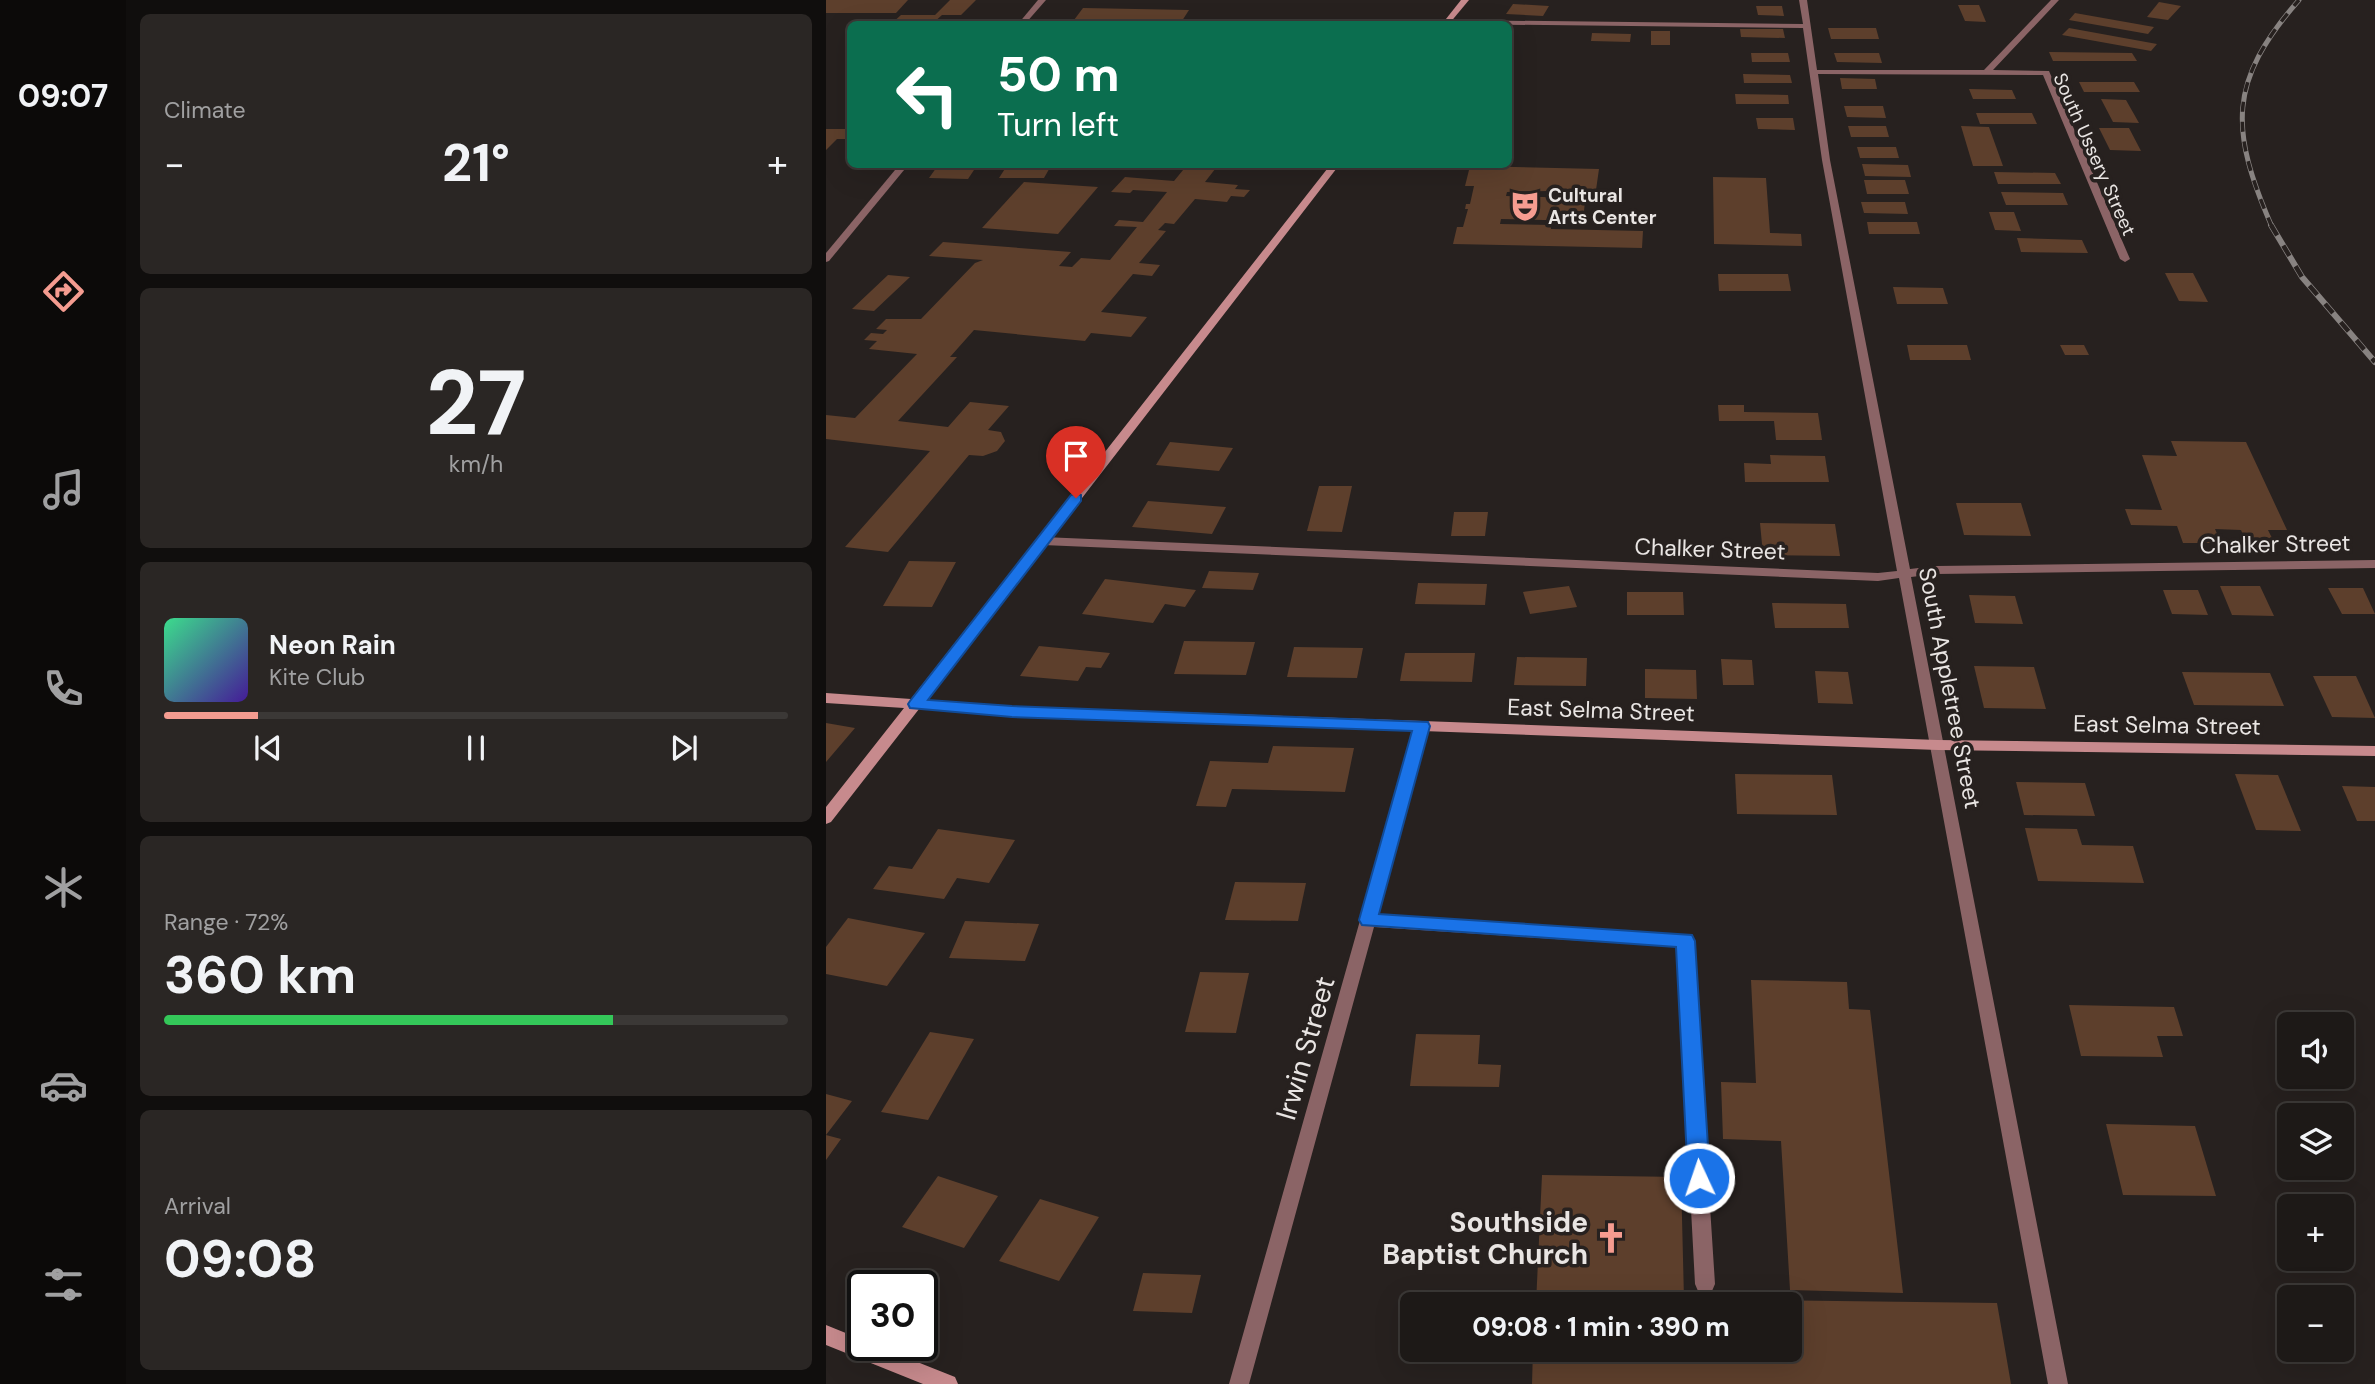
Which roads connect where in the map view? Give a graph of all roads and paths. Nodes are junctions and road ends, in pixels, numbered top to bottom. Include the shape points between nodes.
1 (1042, 0) edge
2 (1465, 0) edge
3 (1803, 0) edge
4 (2055, 0) edge
5 (1024, 21) edge
6 (1448, 21) edge
7 (1512, 24) edge
8 (1807, 26) junction
9 (1812, 72) junction
10 (1987, 72) junction
11 (902, 168) edge
12 (1333, 168) edge
13 (826, 259) edge
14 (2125, 259) dead end
15 (1043, 541) junction
16 (2375, 564) edge
17 (1905, 573) junction
18 (826, 698) edge
19 (916, 704) junction
20 (1422, 726) junction
21 (1938, 745) junction
22 (2375, 751) edge
23 (826, 818) edge
24 (1368, 920) junction
25 (1705, 1284) dead end
26 (826, 1335) edge
27 (948, 1384) edge
28 (1239, 1384) edge
29 (2058, 1384) edge

1 - 5 street
2 - 6 street
3 - 8 street, South Appletree Street
4 - 10 street
7 - 8 street
8 - 9 street, South Appletree Street
9 - 10 street, South Ussery Street
9 - 17 street, South Appletree Street
10 - 14 street, South Ussery Street via 2046,73
11 - 13 street
12 - 15 street
15 - 17 street, Chalker Street via 1878,576
15 - 19 street
16 - 17 street, Chalker Street
17 - 21 street, South Appletree Street
18 - 19 street, East Selma Street
19 - 20 street, East Selma Street
19 - 23 street
20 - 21 street, East Selma Street
20 - 24 street, Irwin Street
21 - 22 street, East Selma Street
21 - 29 street, South Appletree Street
24 - 25 street via 1685,941
24 - 28 street, Irwin Street
26 - 27 street

